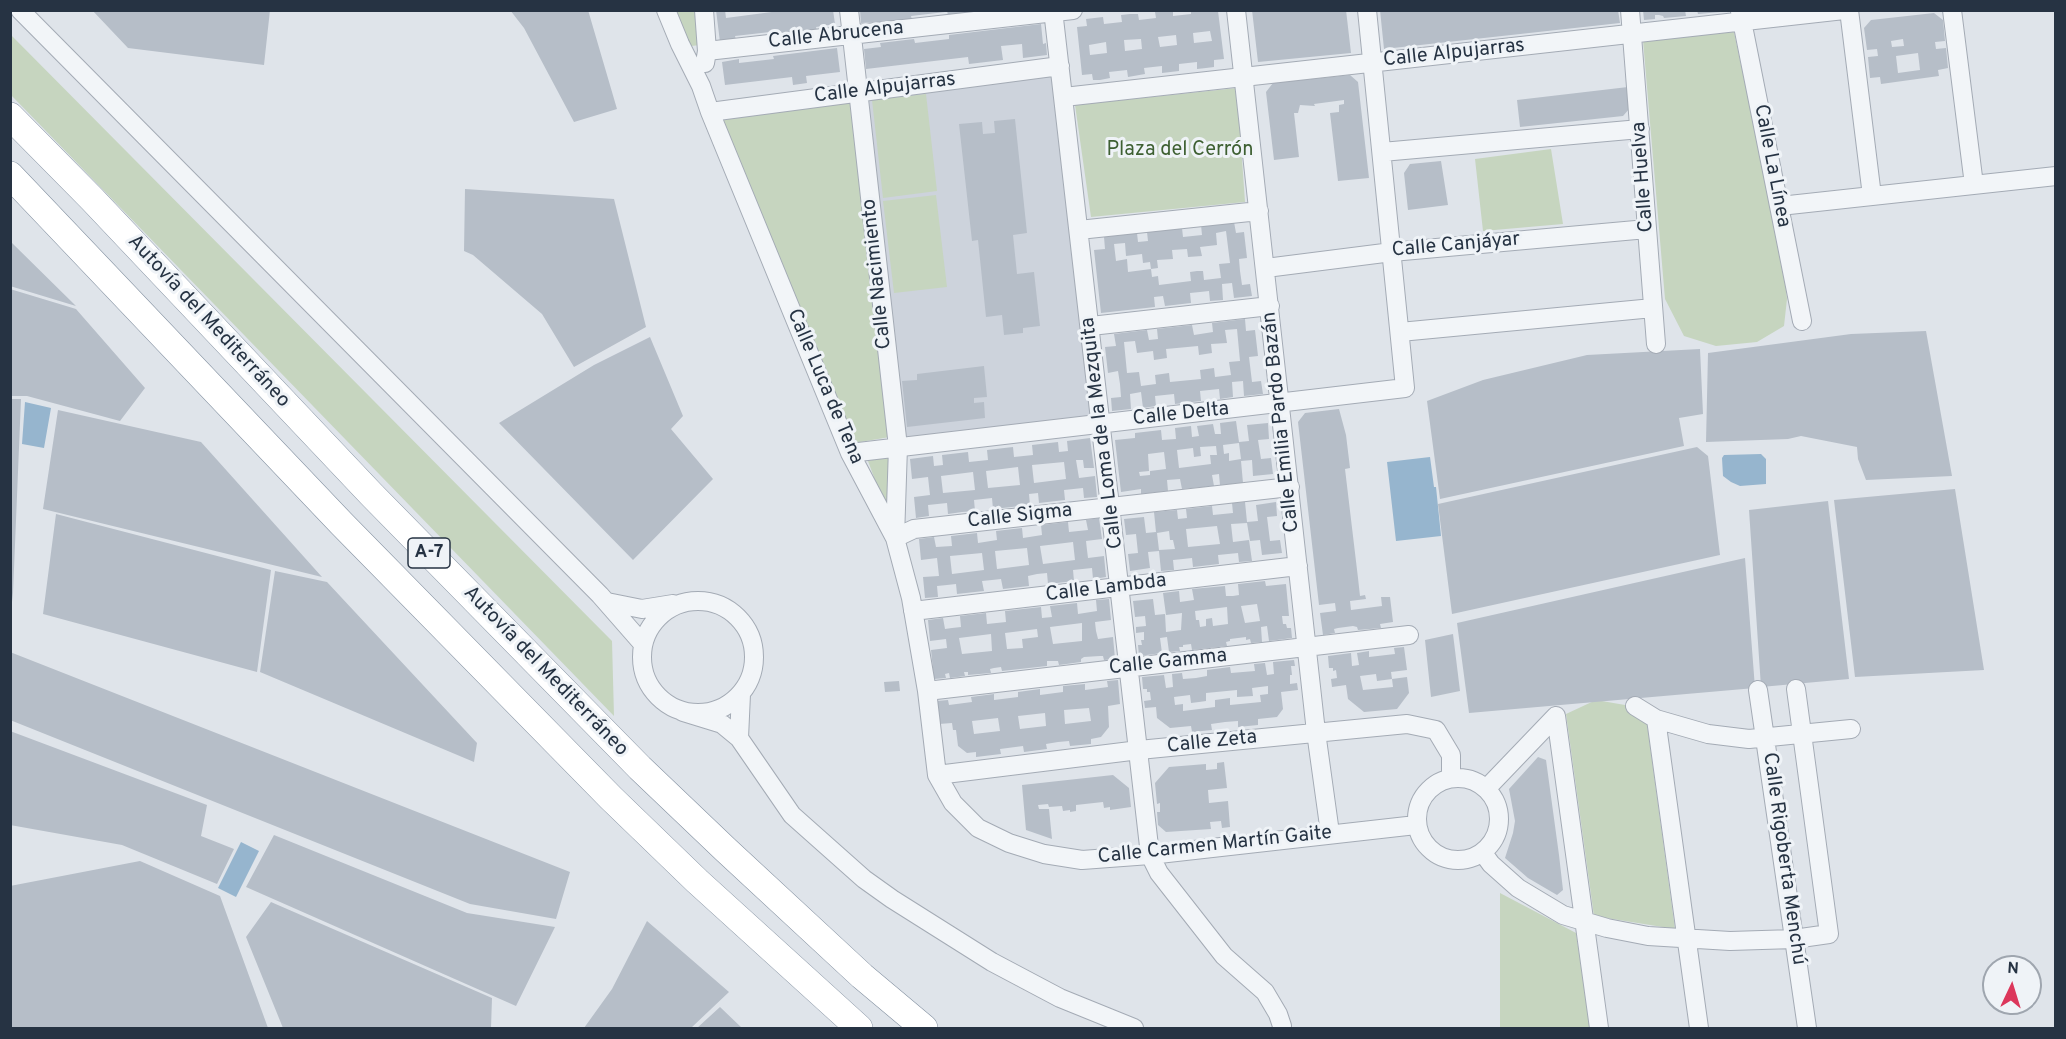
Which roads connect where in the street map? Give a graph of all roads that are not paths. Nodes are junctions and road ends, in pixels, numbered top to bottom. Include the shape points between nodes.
1 (20, 10) edge
2 (666, 10) edge
3 (704, 10) edge
4 (849, 10) edge
5 (1073, 10) edge
6 (1236, 10) edge
7 (1367, 10) edge
8 (1630, 10) edge
9 (1844, 10) edge
10 (1850, 10) edge
11 (1952, 10) edge
12 (1053, 12) edge
13 (1741, 16) edge
14 (851, 34) junction
15 (1633, 34) junction
16 (707, 51) junction
17 (1373, 63) junction
18 (1060, 66) junction
19 (1245, 77) junction
20 (702, 86) junction
21 (858, 92) junction
22 (1064, 97) junction
23 (710, 112) junction
24 (10, 116) edge
25 (1640, 129) junction
26 (1382, 153) junction
27 (10, 175) edge
28 (2055, 176) edge
29 (1974, 185) junction
30 (1872, 196) junction
31 (1780, 206) junction
32 (1259, 211) junction
33 (1647, 229) junction
34 (1080, 230) junction
35 (1392, 252) junction
36 (1266, 268) junction
37 (1270, 306) junction
38 (1653, 308) junction
39 (1802, 321) dead end
40 (1091, 326) junction
41 (1400, 332) junction
42 (1656, 344) dead end
43 (1280, 403) junction
44 (1102, 424) junction
45 (898, 447) junction
46 (850, 453) junction
47 (1290, 487) junction
48 (1112, 507) junction
49 (895, 538) junction
50 (1298, 566) junction
51 (1121, 587) junction
52 (607, 602) junction
53 (677, 604) junction
54 (913, 611) junction
55 (1409, 635) dead end
56 (642, 643) junction
57 (1307, 648) junction
58 (1129, 667) junction
59 (1796, 689) dead end
60 (1758, 690) dead end
61 (927, 691) junction
62 (741, 694) junction
63 (1635, 706) dead end
64 (683, 712) junction
65 (1656, 718) junction
66 (1851, 729) dead end
67 (1316, 732) junction
68 (1803, 735) junction
69 (739, 738) junction
70 (1766, 739) junction
71 (1138, 750) junction
72 (937, 775) junction
73 (1451, 778) junction
74 (1486, 789) junction
75 (1416, 825) junction
76 (1330, 833) junction
77 (1483, 853) junction
78 (1150, 855) junction
79 (1585, 921) junction
80 (1794, 939) junction
81 (1687, 940) junction
82 (1286, 1028) edge
83 (860, 1029) edge
84 (924, 1029) edge
85 (1134, 1029) edge
86 (1599, 1029) edge
87 (1699, 1029) edge
88 (1807, 1029) edge

1 - 52 street
2 - 20 street, Calle Luca de Tena
3 - 16 street
4 - 14 street, Calle Nacimiento
5 - 12 street, Calle Abrucena
6 - 19 street, Calle Emilia Pardo Bazán
7 - 17 street
8 - 15 street, Calle Huelva
9 - 13 street, Calle Alpujarras
10 - 30 street
11 - 29 street
12 - 14 street, Calle Abrucena
12 - 18 street, Calle Loma de la Mezquita
13 - 15 street, Calle Alpujarras
13 - 31 street, Calle La Línea
14 - 16 street, Calle Abrucena
14 - 21 street, Calle Nacimiento
15 - 17 street, Calle Alpujarras
15 - 25 street, Calle Huelva
16 - 20 street
17 - 19 street, Calle Alpujarras
17 - 26 street
18 - 21 street, Calle Alpujarras
18 - 22 street, Calle Loma de la Mezquita
19 - 22 street, Calle Alpujarras
19 - 32 street, Calle Emilia Pardo Bazán
20 - 23 street, Calle Luca de Tena
21 - 23 street, Calle Alpujarras
21 - 45 street, Calle Nacimiento
22 - 34 street, Calle Loma de la Mezquita
23 - 46 street, Calle Luca de Tena
24 - 84 highway, Autovía del Mediterráneo / A-7 via 624,752 734,858
25 - 26 street
25 - 33 street, Calle Huelva
26 - 35 street
27 - 83 highway, Autovía del Mediterráneo / A-7 via 610,798
28 - 29 street
29 - 30 street
30 - 31 street
31 - 39 street, Calle La Línea
32 - 34 street
32 - 36 street, Calle Emilia Pardo Bazán
33 - 35 street, Calle Canjáyar
33 - 38 street, Calle Huelva
34 - 40 street, Calle Loma de la Mezquita
35 - 36 street, Calle Canjáyar
35 - 41 street
36 - 37 street, Calle Emilia Pardo Bazán
37 - 40 street
37 - 43 street, Calle Emilia Pardo Bazán
38 - 41 street
38 - 42 street, Calle Huelva
40 - 44 street, Calle Loma de la Mezquita
41 - 43 street, Calle Delta via 1404,388
43 - 44 street, Calle Delta
43 - 47 street, Calle Emilia Pardo Bazán
44 - 45 street, Calle Delta
44 - 48 street, Calle Loma de la Mezquita
45 - 46 street, Calle Delta
45 - 49 street, Calle Nacimiento
46 - 49 street, Calle Luca de Tena
47 - 48 street, Calle Sigma
47 - 50 street, Calle Emilia Pardo Bazán
48 - 49 street, Calle Sigma via 914,529
48 - 51 street, Calle Loma de la Mezquita
49 - 54 street, Calle Luca de Tena
50 - 51 street, Calle Lambda
50 - 57 street, Calle Emilia Pardo Bazán
51 - 54 street, Calle Lambda
51 - 58 street, Calle Loma de la Mezquita
52 - 53 street via 642,609
52 - 56 street
53 - 56 street via 662,613
53 - 62 street via 714,602 745,624 753,641 755,660 751,678
54 - 61 street, Calle Luca de Tena
55 - 57 street, Calle Gamma
56 - 64 street via 645,678 667,705
57 - 58 street, Calle Gamma
57 - 67 street, Calle Emilia Pardo Bazán
58 - 61 street, Calle Gamma
58 - 71 street, Calle Loma de la Mezquita
59 - 68 street, Calle Rigoberta Menchú
60 - 70 street, Calle Rigoberta Menchú
61 - 72 street, Calle Luca de Tena
62 - 64 street via 714,711
62 - 69 street
63 - 65 street
64 - 69 street via 722,724
65 - 70 street via 1708,734
65 - 81 street
66 - 68 street
67 - 71 street, Calle Zeta
67 - 73 street, Calle Zeta via 1407,724 1436,730 1451,755
67 - 76 street, Calle Emilia Pardo Bazán
68 - 70 street
68 - 80 street, Calle Rigoberta Menchú via 1829,934
69 - 85 street via 792,815 864,879 992,962 1060,998
70 - 80 street, Calle Rigoberta Menchú
71 - 72 street, Calle Zeta
71 - 78 street, Calle Loma de la Mezquita
72 - 78 street, Calle Carmen Martín Gaite via 953,803 978,828 1009,843 1083,860
73 - 74 street via 1469,780
73 - 75 street via 1428,789 1420,800
74 - 77 street via 1496,803 1499,821 1497,833
74 - 79 street via 1556,716
75 - 76 street, Calle Carmen Martín Gaite
75 - 77 street via 1420,839 1442,858 1456,861
76 - 78 street, Calle Carmen Martín Gaite
77 - 79 street via 1518,888 1563,915
78 - 82 street via 1159,873 1224,956 1265,992
79 - 81 street via 1648,936
79 - 86 street
80 - 81 street
80 - 88 street, Calle Rigoberta Menchú
81 - 87 street

